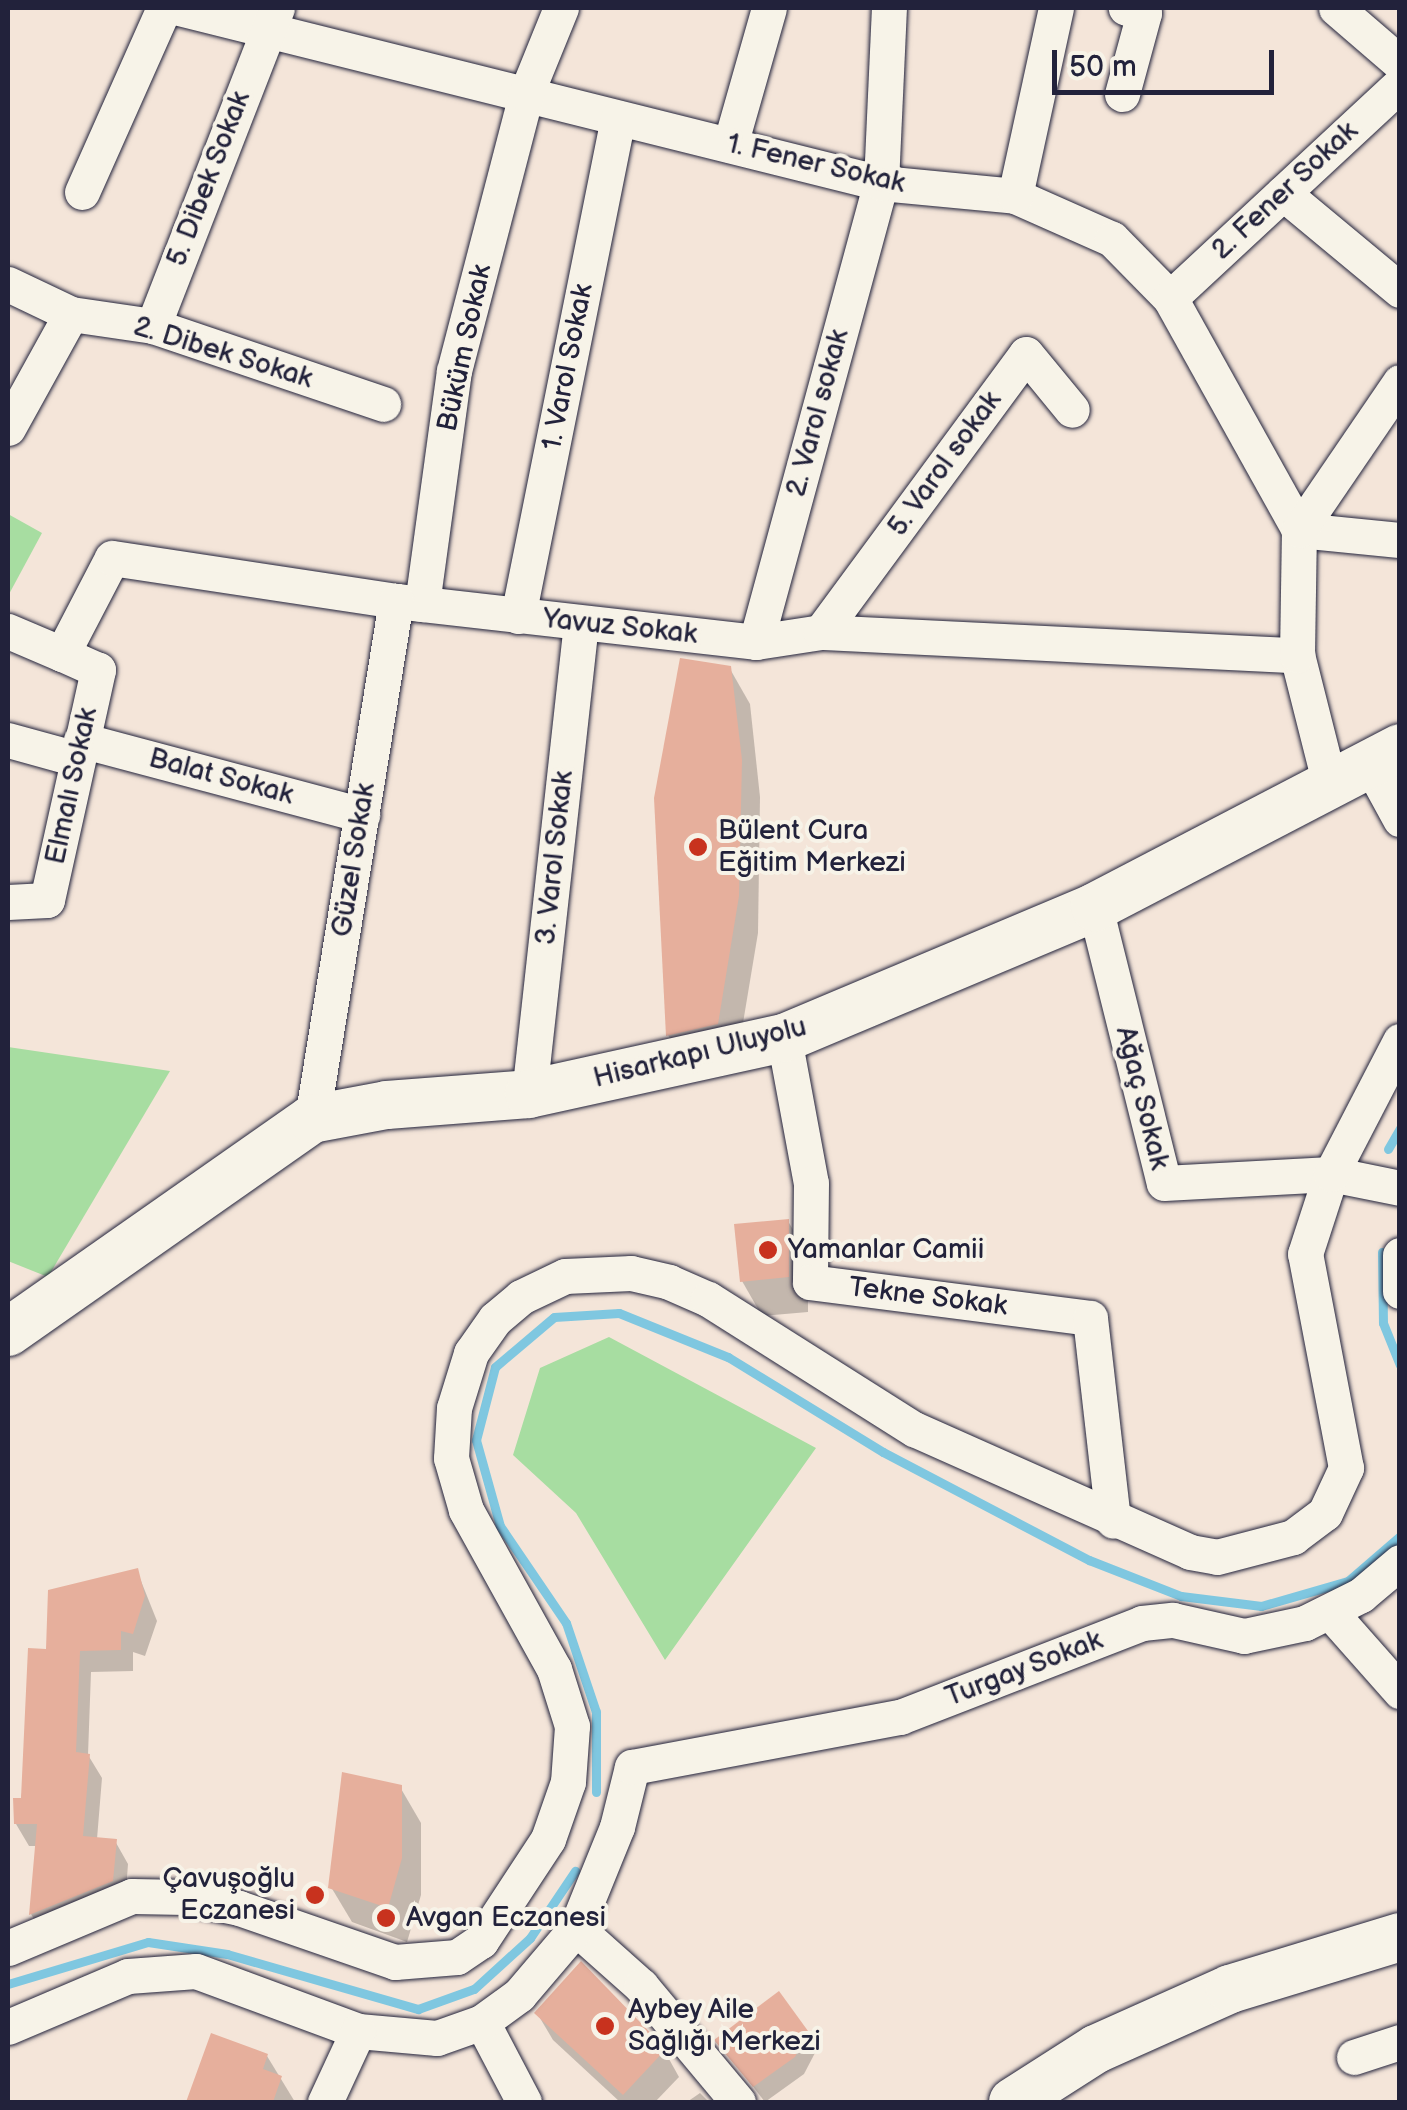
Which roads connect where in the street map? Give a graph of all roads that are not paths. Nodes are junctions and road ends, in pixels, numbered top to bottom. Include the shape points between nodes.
1 (164, 8) edge
2 (179, 8) edge
3 (561, 8) edge
4 (768, 8) edge
5 (888, 8) edge
6 (1056, 8) edge
7 (1126, 8) edge
8 (1336, 8) edge
9 (271, 20) edge
10 (1400, 63) edge
11 (1400, 84) edge
12 (526, 94) junction
13 (1122, 94) dead end
14 (618, 118) junction
15 (730, 145) junction
16 (880, 183) junction
17 (82, 192) dead end
18 (1283, 193) junction
19 (1015, 196) junction
20 (8, 284) edge
21 (1400, 290) edge
22 (1170, 298) junction
23 (71, 314) junction
24 (152, 326) junction
25 (1400, 382) edge
26 (383, 404) dead end
27 (1072, 410) dead end
28 (8, 428) edge
29 (1299, 530) junction
30 (1400, 540) edge
31 (409, 603) junction
32 (518, 616) junction
33 (581, 623) junction
34 (8, 631) edge
35 (821, 632) junction
36 (756, 642) junction
37 (62, 654) junction
38 (1297, 655) junction
39 (8, 740) edge
40 (79, 750) junction
41 (1366, 766) edge
42 (362, 815) junction
43 (1400, 819) edge
44 (8, 902) edge
45 (1095, 908) junction
46 (784, 1038) junction
47 (1400, 1041) edge
48 (529, 1094) junction
49 (312, 1119) junction
50 (1331, 1174) junction
51 (1400, 1188) edge
52 (1400, 1254) edge
53 (1400, 1291) edge
54 (8, 1332) edge
55 (1113, 1520) junction
56 (1400, 1562) edge
57 (1330, 1612) junction
58 (1400, 1690) edge
59 (548, 1839) junction
60 (597, 1880) junction
61 (576, 1928) junction
62 (1400, 1937) edge
63 (8, 1948) edge
64 (482, 2022) junction
65 (8, 2026) edge
66 (358, 2031) junction
67 (1400, 2042) edge
68 (1354, 2058) dead end
69 (326, 2102) edge
70 (524, 2102) edge
71 (738, 2102) edge
72 (1014, 2102) edge

1 - 17 street
2 - 9 street, 1. Fener Sokak
3 - 12 street, Büküm Sokak
4 - 15 street
5 - 16 street, 2. Varol sokak
6 - 19 street
7 - 13 street via 1144,13
8 - 10 street
9 - 12 street, 1. Fener Sokak
9 - 24 street, 5. Dibek Sokak
11 - 18 street, 2. Fener Sokak
12 - 14 street, 1. Fener Sokak
12 - 31 street, Büküm Sokak via 454,371
14 - 15 street, 1. Fener Sokak
14 - 32 street, 1. Varol Sokak
15 - 16 street, 1. Fener Sokak
16 - 19 street, 1. Fener Sokak
16 - 36 street, 2. Varol sokak
18 - 21 street
18 - 22 street, 2. Fener Sokak
19 - 22 street, 1. Fener Sokak via 1112,239
20 - 23 street, 2. Dibek Sokak
22 - 29 street, 1. Fener Sokak
23 - 24 street, 2. Dibek Sokak
23 - 28 street
24 - 26 street, 2. Dibek Sokak
25 - 29 street
27 - 35 street, 5. Varol sokak via 1026,354
29 - 30 street
29 - 38 street
31 - 32 street, Yavuz Sokak
31 - 37 street, Yavuz Sokak via 112,558
31 - 42 street, Güzel Sokak
32 - 33 street, Yavuz Sokak
33 - 36 street, Yavuz Sokak
33 - 48 street, 3. Varol Sokak
34 - 37 street
35 - 36 street, Yavuz Sokak
35 - 38 street, Yavuz Sokak
37 - 40 street, Elmalı Sokak via 98,670
38 - 41 street
39 - 40 street, Balat Sokak
40 - 42 street, Balat Sokak
40 - 44 street, Elmalı Sokak via 48,900
41 - 43 street
41 - 45 street, Hisarkapı Uluyolu
42 - 49 street, Güzel Sokak
45 - 46 street, Hisarkapı Uluyolu
45 - 50 street, Ağaç Sokak via 1164,1183
46 - 48 street, Hisarkapı Uluyolu
46 - 55 street, Tekne Sokak via 811,1183 810,1282 1090,1318
47 - 50 street
48 - 49 street, Hisarkapı Uluyolu via 387,1105
49 - 54 street, Hisarkapı Uluyolu
50 - 51 street
50 - 55 street via 1305,1254 1346,1468 1340,1490 1325,1513 1293,1537 1217,1557
52 - 53 street
55 - 59 street via 914,1429 724,1308 669,1282 598,1272 565,1276 521,1297 471,1352 454,1408 452,1458 466,1510 554,1669 572,1726 568,1782
56 - 57 street, Turgay Sokak
57 - 58 street
57 - 60 street, Turgay Sokak via 1244,1636 1188,1622 1142,1623 900,1717 632,1767
59 - 60 street
59 - 63 street via 481,1941 445,1960 395,1962 239,1908 186,1897 132,1896
60 - 61 street
61 - 64 street via 519,1995
61 - 71 street via 640,1986
62 - 72 street via 1230,1990 1096,2049
64 - 66 street via 437,2038
64 - 70 street
65 - 66 street via 128,1976 196,1972
66 - 69 street
67 - 68 street

